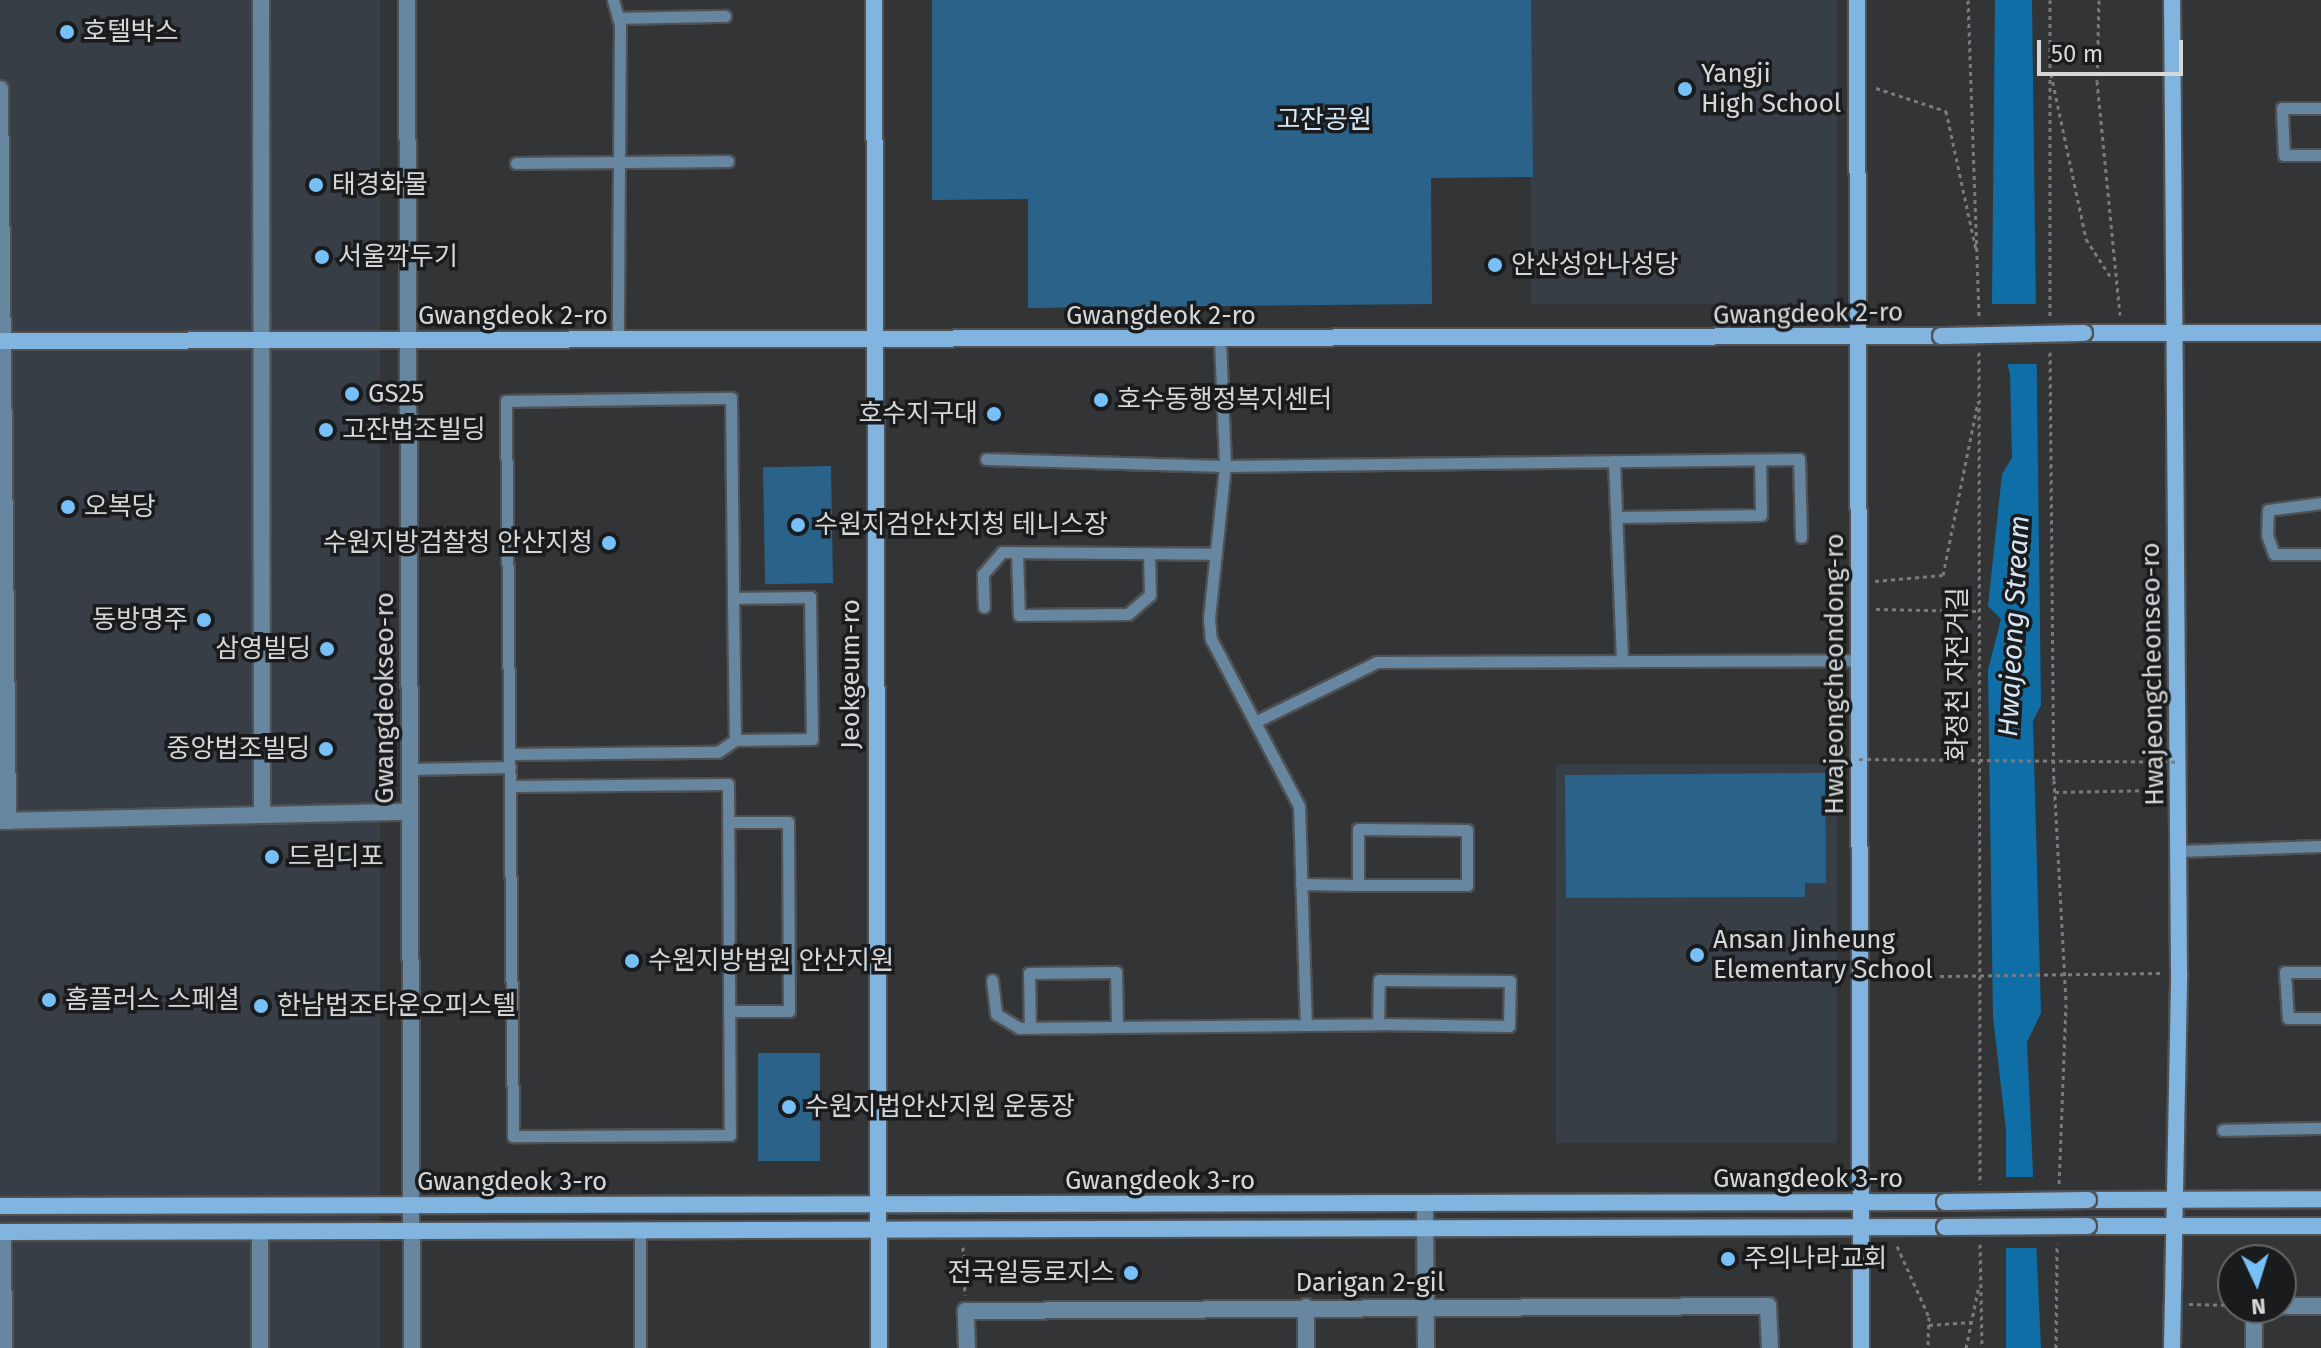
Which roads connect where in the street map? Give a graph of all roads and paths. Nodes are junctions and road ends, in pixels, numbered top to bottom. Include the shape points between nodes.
1 (261, 0) edge
2 (407, 0) edge
3 (613, 0) edge
4 (874, 0) edge
5 (1857, 0) edge
6 (1968, 0) edge
7 (2050, 0) edge
8 (2099, 0) edge
9 (2172, 0) edge
10 (725, 16) dead end
11 (618, 18) junction
12 (2049, 64) junction
13 (1858, 82) junction
14 (0, 89) edge
15 (2321, 108) edge
16 (2321, 155) edge
17 (728, 161) dead end
18 (620, 162) junction
19 (516, 163) dead end
20 (1978, 257) junction
21 (2114, 282) junction
22 (2050, 328) dead end
23 (1979, 332) dead end
24 (2123, 333) junction
25 (2321, 333) edge
26 (2174, 334) junction
27 (1858, 339) junction
28 (408, 340) junction
29 (618, 340) junction
30 (873, 340) junction
31 (1220, 340) junction
32 (1, 341) edge
33 (262, 341) junction
34 (2050, 343) dead end
35 (1979, 346) dead end
36 (1979, 394) junction
37 (986, 459) dead end
38 (1760, 460) junction
39 (1614, 461) junction
40 (1225, 466) junction
41 (2321, 503) edge
42 (1617, 517) junction
43 (1801, 537) dead end
44 (1017, 553) junction
45 (1149, 553) junction
46 (1216, 554) junction
47 (2321, 554) edge
48 (1859, 583) junction
49 (733, 598) junction
50 (984, 607) dead end
51 (1859, 608) junction
52 (1976, 611) junction
53 (1859, 660) junction
54 (1622, 661) junction
55 (1255, 722) junction
56 (735, 740) junction
57 (510, 754) junction
58 (1859, 759) junction
59 (2178, 762) junction
60 (510, 767) junction
61 (410, 769) junction
62 (510, 786) junction
63 (2178, 789) junction
64 (2055, 792) junction
65 (408, 812) junction
66 (262, 815) junction
67 (4, 821) edge
68 (728, 822) junction
69 (2321, 846) edge
70 (2179, 851) junction
71 (1301, 884) junction
72 (1358, 885) junction
73 (2179, 972) junction
74 (2321, 972) edge
75 (1978, 975) junction
76 (2065, 976) junction
77 (1860, 978) junction
78 (992, 980) dead end
79 (729, 1011) junction
80 (2321, 1018) edge
81 (1378, 1024) junction
82 (1306, 1025) junction
83 (1117, 1026) junction
84 (1030, 1028) junction
85 (2321, 1128) edge
86 (2223, 1130) dead end
87 (1980, 1187) dead end
88 (2321, 1199) edge
89 (2059, 1200) dead end
90 (2171, 1201) junction
91 (1425, 1204) junction
92 (1861, 1204) junction
93 (0, 1206) edge
94 (411, 1206) junction
95 (880, 1206) junction
96 (2321, 1226) edge
97 (2172, 1227) junction
98 (1861, 1228) junction
99 (1889, 1228) junction
100 (1425, 1229) junction
101 (640, 1230) junction
102 (962, 1230) junction
103 (2058, 1230) dead end
104 (411, 1231) junction
105 (879, 1231) junction
106 (2, 1232) edge
107 (260, 1232) junction
108 (1980, 1232) dead end
109 (1980, 1277) junction
110 (2172, 1304) junction
111 (2217, 1305) edge
112 (2297, 1306) edge
113 (2321, 1306) edge
114 (1306, 1307) junction
115 (1426, 1307) junction
116 (966, 1311) junction
117 (1971, 1322) junction
118 (2254, 1324) edge
119 (1929, 1325) junction
120 (4, 1348) edge
121 (260, 1348) edge
122 (412, 1348) edge
123 (640, 1348) edge
124 (879, 1348) edge
125 (967, 1348) edge
126 (1306, 1348) edge
127 (1426, 1348) edge
128 (1770, 1348) edge
129 (1861, 1348) edge
130 (1928, 1348) edge
131 (1966, 1348) edge
132 (1982, 1348) edge
133 (2056, 1348) edge
134 (2172, 1348) edge
135 (2254, 1348) edge

1 - 33 street
2 - 28 street, Gwangdeokseo-ro
3 - 11 lane
4 - 30 street, Jeokgeum-ro
5 - 13 street, Hwajeongcheondong-ro
6 - 20 path
7 - 12 path
8 - 21 path via 2097,81
9 - 26 street, Hwajeongcheonseo-ro
10 - 11 lane
11 - 18 lane
12 - 21 path via 2086,239
12 - 22 path
13 - 20 path via 1946,111
13 - 27 street, Hwajeongcheondong-ro
14 - 32 street
15 - 16 lane via 2282,108 2284,155
17 - 18 lane
18 - 19 lane
18 - 29 lane
20 - 23 path
21 - 24 path
24 - 26 street, Gwangdeok 2-ro
24 - 27 street, Gwangdeok 2-ro, bridge
25 - 26 street, Gwangdeok 2-ro
26 - 59 street, Hwajeongcheonseo-ro
27 - 31 street, Gwangdeok 2-ro
27 - 48 street, Hwajeongcheondong-ro
28 - 29 street, Gwangdeok 2-ro
28 - 33 street, Gwangdeok 2-ro
28 - 61 street, Gwangdeokseo-ro
29 - 30 street, Gwangdeok 2-ro
30 - 31 street, Gwangdeok 2-ro
30 - 95 street, Jeokgeum-ro
31 - 40 lane
32 - 33 street, Gwangdeok 2-ro
32 - 67 street
33 - 66 street
34 - 64 path
35 - 36 path, 화정천 자전거길
36 - 48 path via 1943,575
36 - 52 path, 화정천 자전거길
37 - 40 lane
38 - 39 lane
38 - 42 lane via 1761,515
38 - 43 lane via 1799,459
39 - 40 lane
39 - 42 lane
40 - 46 lane
41 - 47 lane via 2268,510 2267,535 2274,554
42 - 54 lane
44 - 45 lane
44 - 45 lane via 1019,615 1128,614 1150,595
44 - 50 lane via 990,562
45 - 46 lane
46 - 55 lane via 1211,639
48 - 51 street, Hwajeongcheondong-ro
49 - 56 lane
49 - 56 lane via 810,597 812,739
49 - 57 lane via 731,398 506,401
51 - 52 path
51 - 53 street, Hwajeongcheondong-ro
52 - 75 path, 화정천 자전거길
53 - 54 lane
53 - 58 street, Hwajeongcheondong-ro
54 - 55 lane via 1377,662
55 - 71 lane via 1299,806
56 - 57 lane via 718,752
57 - 60 lane
58 - 59 path, bridge
58 - 77 street, Hwajeongcheondong-ro
59 - 63 street, Hwajeongcheonseo-ro
60 - 61 lane
60 - 62 lane
61 - 65 street, Gwangdeokseo-ro
62 - 68 lane via 728,784
62 - 79 lane via 513,1136 730,1135
63 - 64 path
63 - 70 street, Hwajeongcheonseo-ro
64 - 76 path
65 - 66 street
65 - 94 street, Gwangdeokseo-ro
66 - 67 street
68 - 79 lane
68 - 79 lane via 788,822 789,1011
69 - 70 lane
70 - 73 street, Hwajeongcheonseo-ro
71 - 72 lane
71 - 82 lane
72 - 72 lane via 1358,829 1467,830 1467,885
73 - 76 path
73 - 90 street, Hwajeongcheonseo-ro
74 - 80 lane via 2285,972 2288,1018
75 - 76 path
75 - 77 path
75 - 87 path, 화정천 자전거길
76 - 89 path
77 - 92 street, Hwajeongcheondong-ro
78 - 84 lane via 996,1014
81 - 81 lane via 1509,1026 1510,981 1379,980
81 - 82 lane
82 - 83 lane
83 - 84 lane
83 - 84 lane via 1116,972 1029,973
85 - 86 lane
88 - 90 street, Gwangdeok 3-ro
90 - 92 street, Gwangdeok 3-ro, bridge
90 - 97 street, Hwajeongcheonseo-ro
91 - 92 street, Gwangdeok 3-ro
91 - 95 street, Gwangdeok 3-ro
91 - 100 street
92 - 98 street, Hwajeongcheondong-ro
93 - 94 street, Gwangdeok 3-ro
94 - 95 street, Gwangdeok 3-ro
94 - 104 street, Gwangdeokseo-ro
95 - 105 street, Jeokgeum-ro
96 - 97 street, Gwangdeok 3-ro
97 - 99 street, Gwangdeok 3-ro, bridge
97 - 110 street, Hwajeongcheonseo-ro
98 - 99 street, Gwangdeok 3-ro
98 - 100 street, Gwangdeok 3-ro
98 - 129 street, Hwajeongcheondong-ro
99 - 119 path
100 - 102 street, Gwangdeok 3-ro
100 - 115 street
101 - 104 street, Gwangdeok 3-ro
101 - 105 street, Gwangdeok 3-ro
101 - 123 lane
102 - 105 street, Gwangdeok 3-ro
102 - 116 path
103 - 133 path
104 - 107 street, Gwangdeok 3-ro
104 - 122 street, Gwangdeokseo-ro
105 - 124 street, Jeokgeum-ro
106 - 107 street, Gwangdeok 3-ro
106 - 120 street
107 - 121 street
108 - 109 path
109 - 117 path
109 - 132 path
110 - 111 path
110 - 134 street, Hwajeongcheonseo-ro
112 - 113 street
114 - 115 street, Darigan 2-gil
114 - 116 street, Darigan 2-gil
114 - 126 street
115 - 127 street
115 - 128 street, Darigan 2-gil via 1768,1306
116 - 125 street
117 - 119 path
117 - 131 path
118 - 135 street
119 - 130 path

